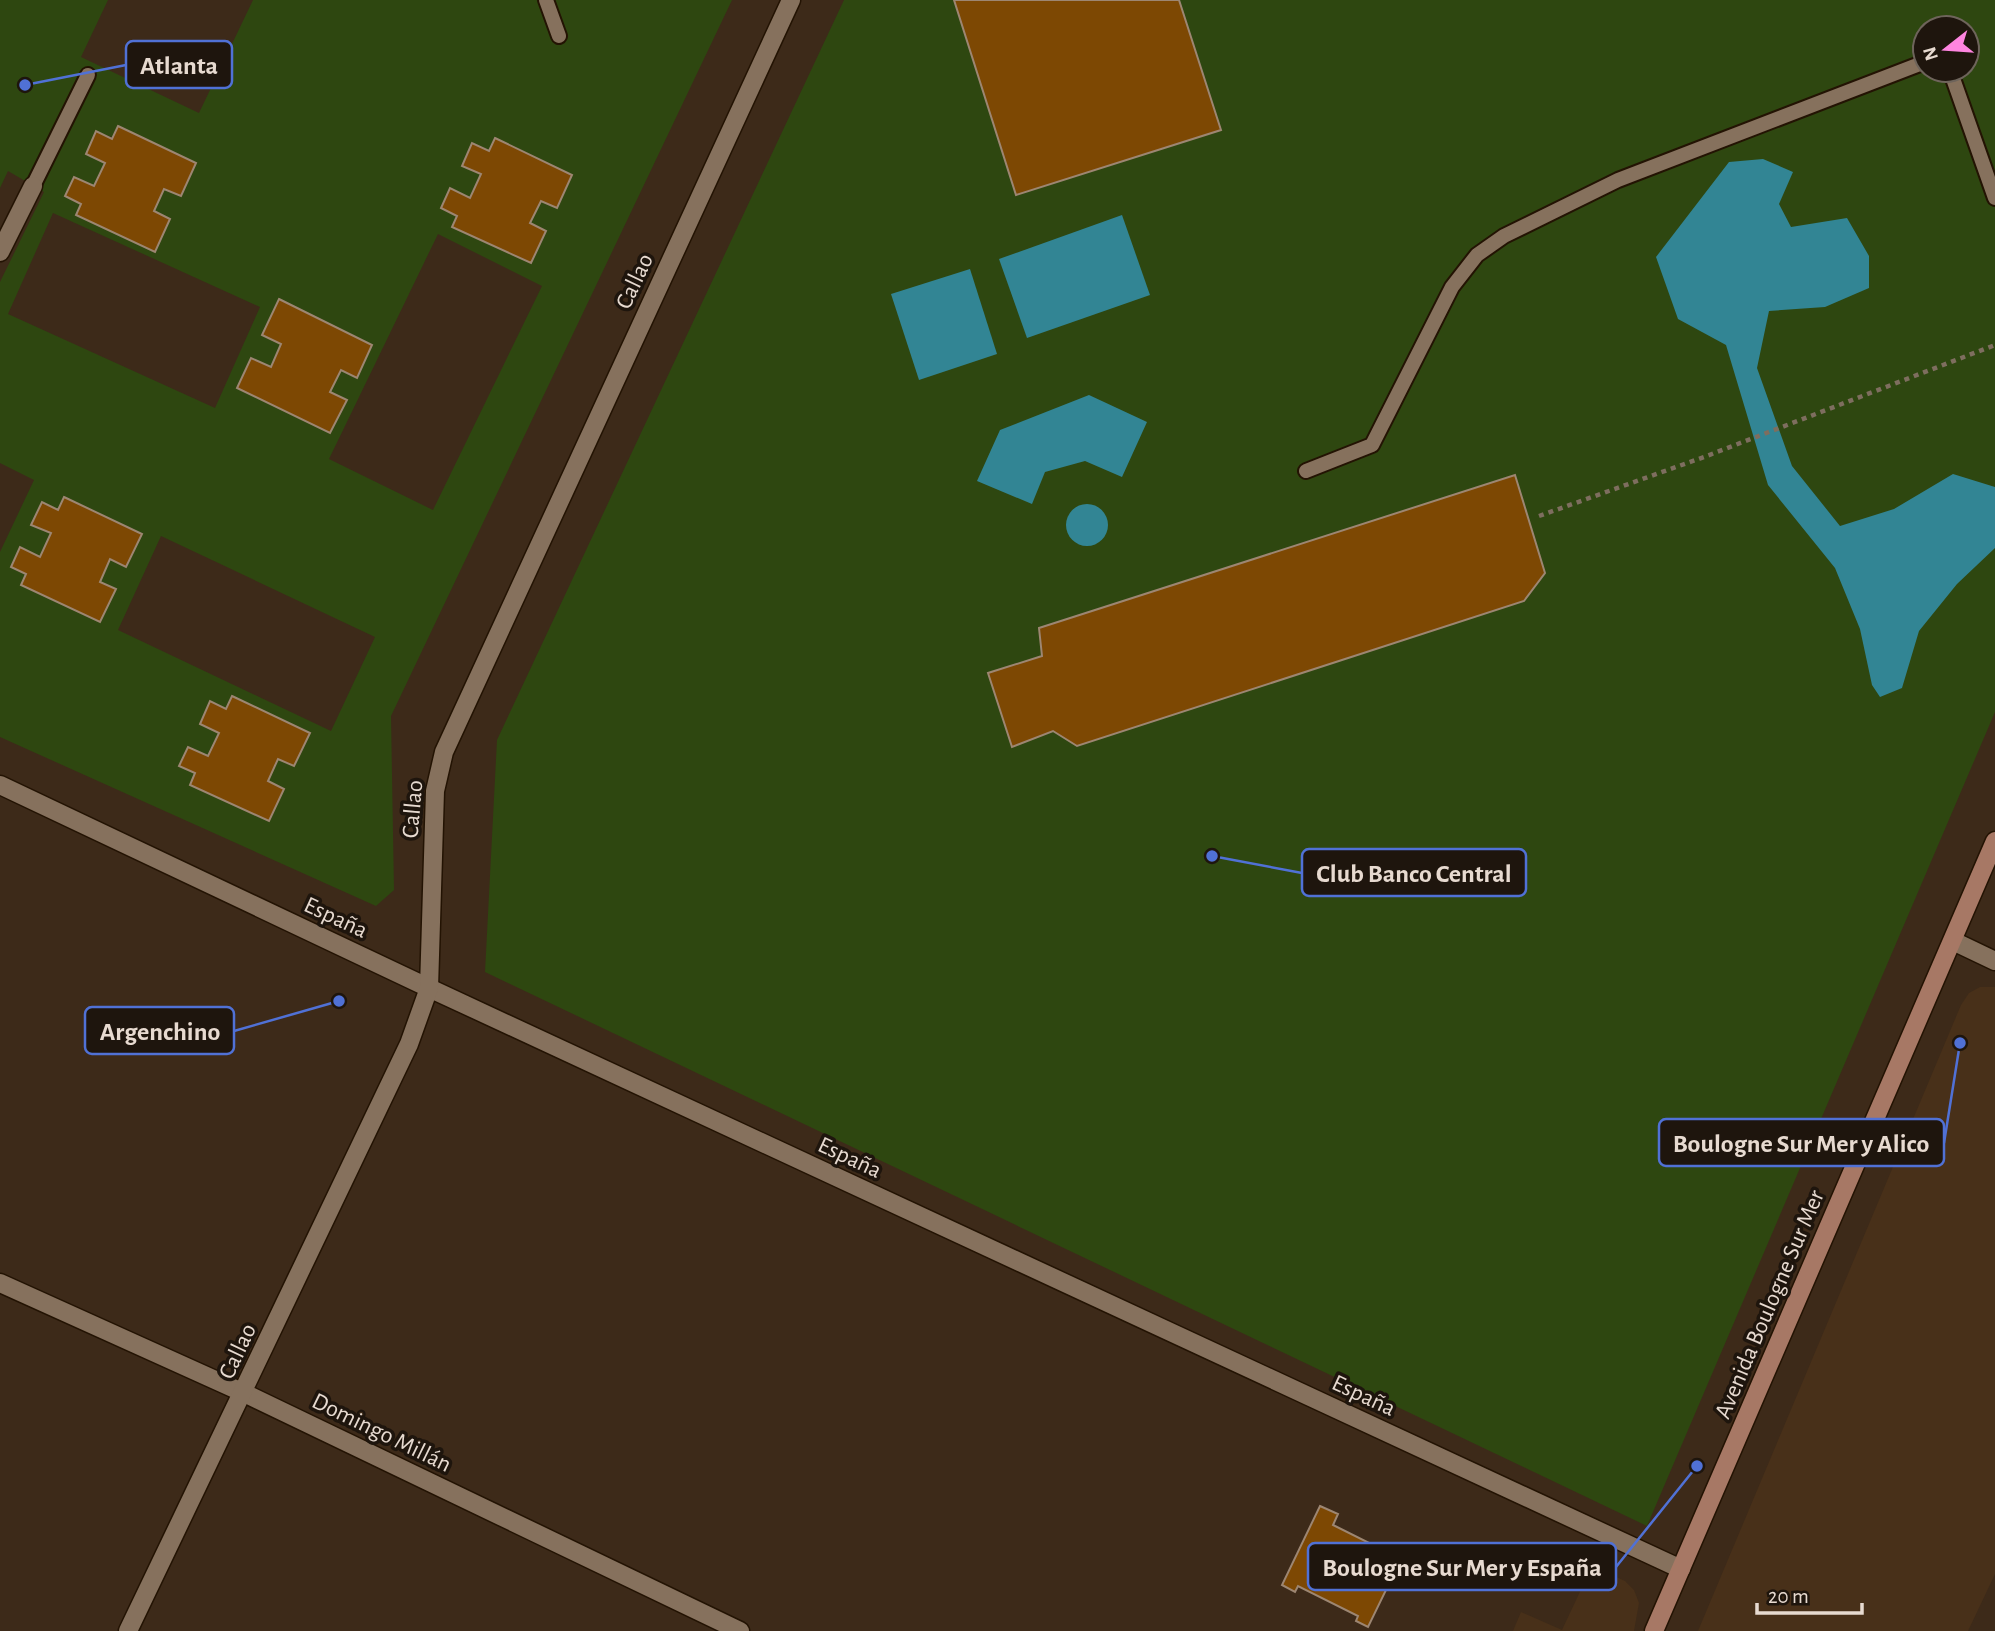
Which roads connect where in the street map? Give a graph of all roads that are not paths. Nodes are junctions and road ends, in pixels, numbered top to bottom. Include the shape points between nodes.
1 (546, 0) edge
2 (791, 0) edge
3 (559, 36) dead end
4 (1911, 67) edge
5 (88, 75) dead end
6 (1955, 84) edge
7 (33, 186) joint
8 (1995, 198) edge
9 (0, 252) edge
10 (1306, 471) dead end
11 (0, 785) edge
12 (1995, 841) edge
13 (1954, 941) junction
14 (1995, 961) edge
15 (429, 988) junction
16 (0, 1283) edge
17 (244, 1393) junction
18 (1681, 1569) junction
19 (128, 1631) edge
20 (740, 1631) edge
21 (1654, 1631) edge

1 - 3 lane
2 - 15 street, Callao via 444,752 435,791
4 - 10 lane via 1618,180 1504,236 1477,255 1452,287 1372,445
5 - 7 lane
6 - 8 lane
7 - 9 street
11 - 15 street, España
12 - 13 main road, Avenida Boulogne Sur Mer
13 - 14 street
13 - 18 main road, Avenida Boulogne Sur Mer
15 - 17 street, Callao via 409,1044
15 - 18 street, España
16 - 17 street, Domingo Millán
17 - 19 street, Callao
17 - 20 street, Domingo Millán
18 - 21 main road, Avenida Boulogne Sur Mer

